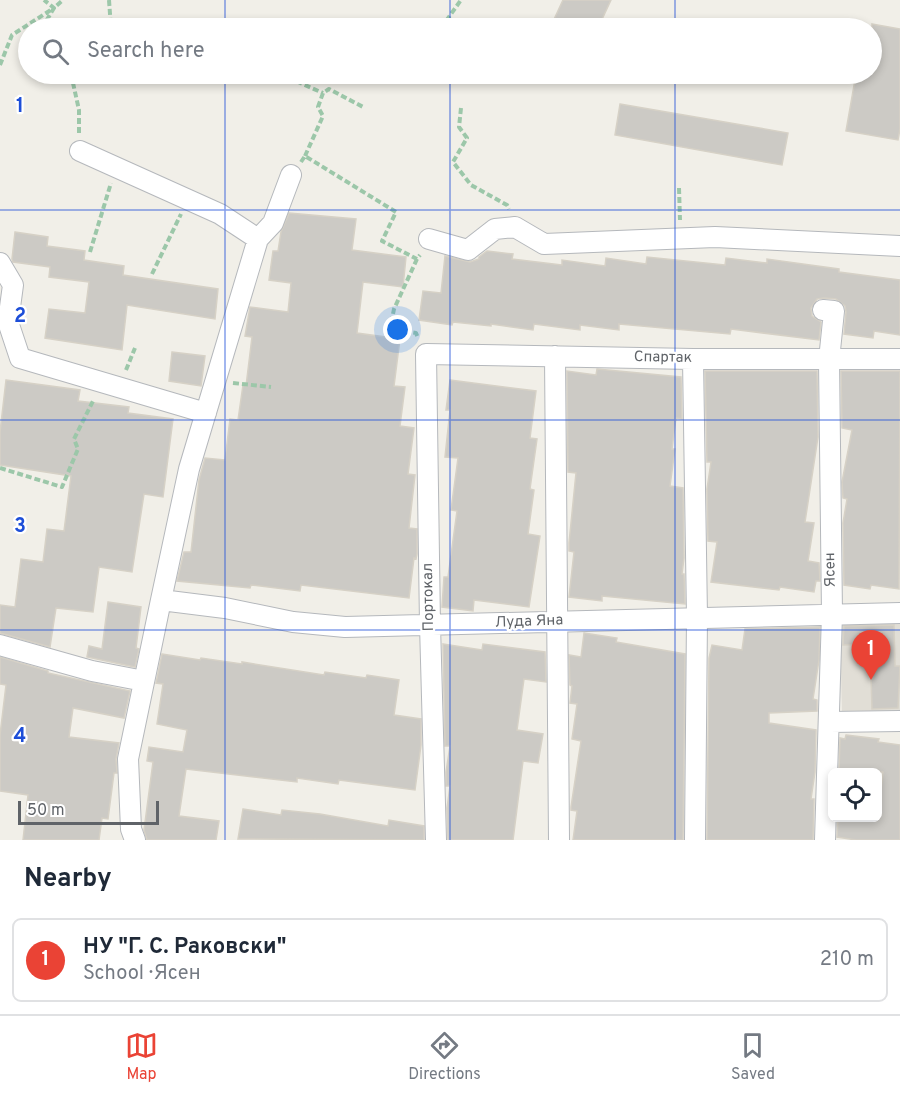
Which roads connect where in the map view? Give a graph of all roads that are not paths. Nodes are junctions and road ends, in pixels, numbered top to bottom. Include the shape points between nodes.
1 (80, 151) road end
2 (291, 175) road end
3 (258, 239) junction
4 (429, 240) road end
5 (900, 246) edge
6 (0, 263) edge
7 (823, 310) dead end
8 (426, 354) joint
9 (555, 356) junction
10 (693, 359) junction
11 (900, 359) edge
12 (829, 360) junction
13 (208, 404) junction
14 (161, 600) junction
15 (900, 613) edge
16 (832, 614) junction
17 (697, 617) junction
18 (558, 620) junction
19 (430, 626) junction
20 (0, 645) edge
21 (144, 681) junction
22 (900, 721) edge
23 (830, 722) junction
24 (130, 836) edge
25 (436, 840) edge
26 (559, 840) edge
27 (695, 840) edge
28 (825, 840) edge

1 - 3 street via 220,214
2 - 3 street via 273,223
3 - 13 street
4 - 5 street via 468,250 495,229 515,227 544,244 715,237
6 - 13 street via 14,285 8,322 20,358 110,385
7 - 12 street, Ясен via 834,311
8 - 9 street, Спартак
8 - 19 street, Портокал
9 - 10 street, Спартак
9 - 18 street
10 - 12 street, Спартак
10 - 17 street
11 - 12 street, Спартак
12 - 16 street, Ясен
13 - 14 street via 189,469
14 - 19 street, Луда Яна via 293,622 345,627
14 - 21 street
15 - 16 street, Луда Яна
16 - 17 street, Луда Яна
16 - 23 street, Ясен
17 - 18 street, Луда Яна
17 - 27 street
18 - 19 street, Луда Яна
18 - 26 street
19 - 25 street, Портокал
20 - 21 street
21 - 24 street via 128,759
22 - 23 street
23 - 28 street, Ясен

